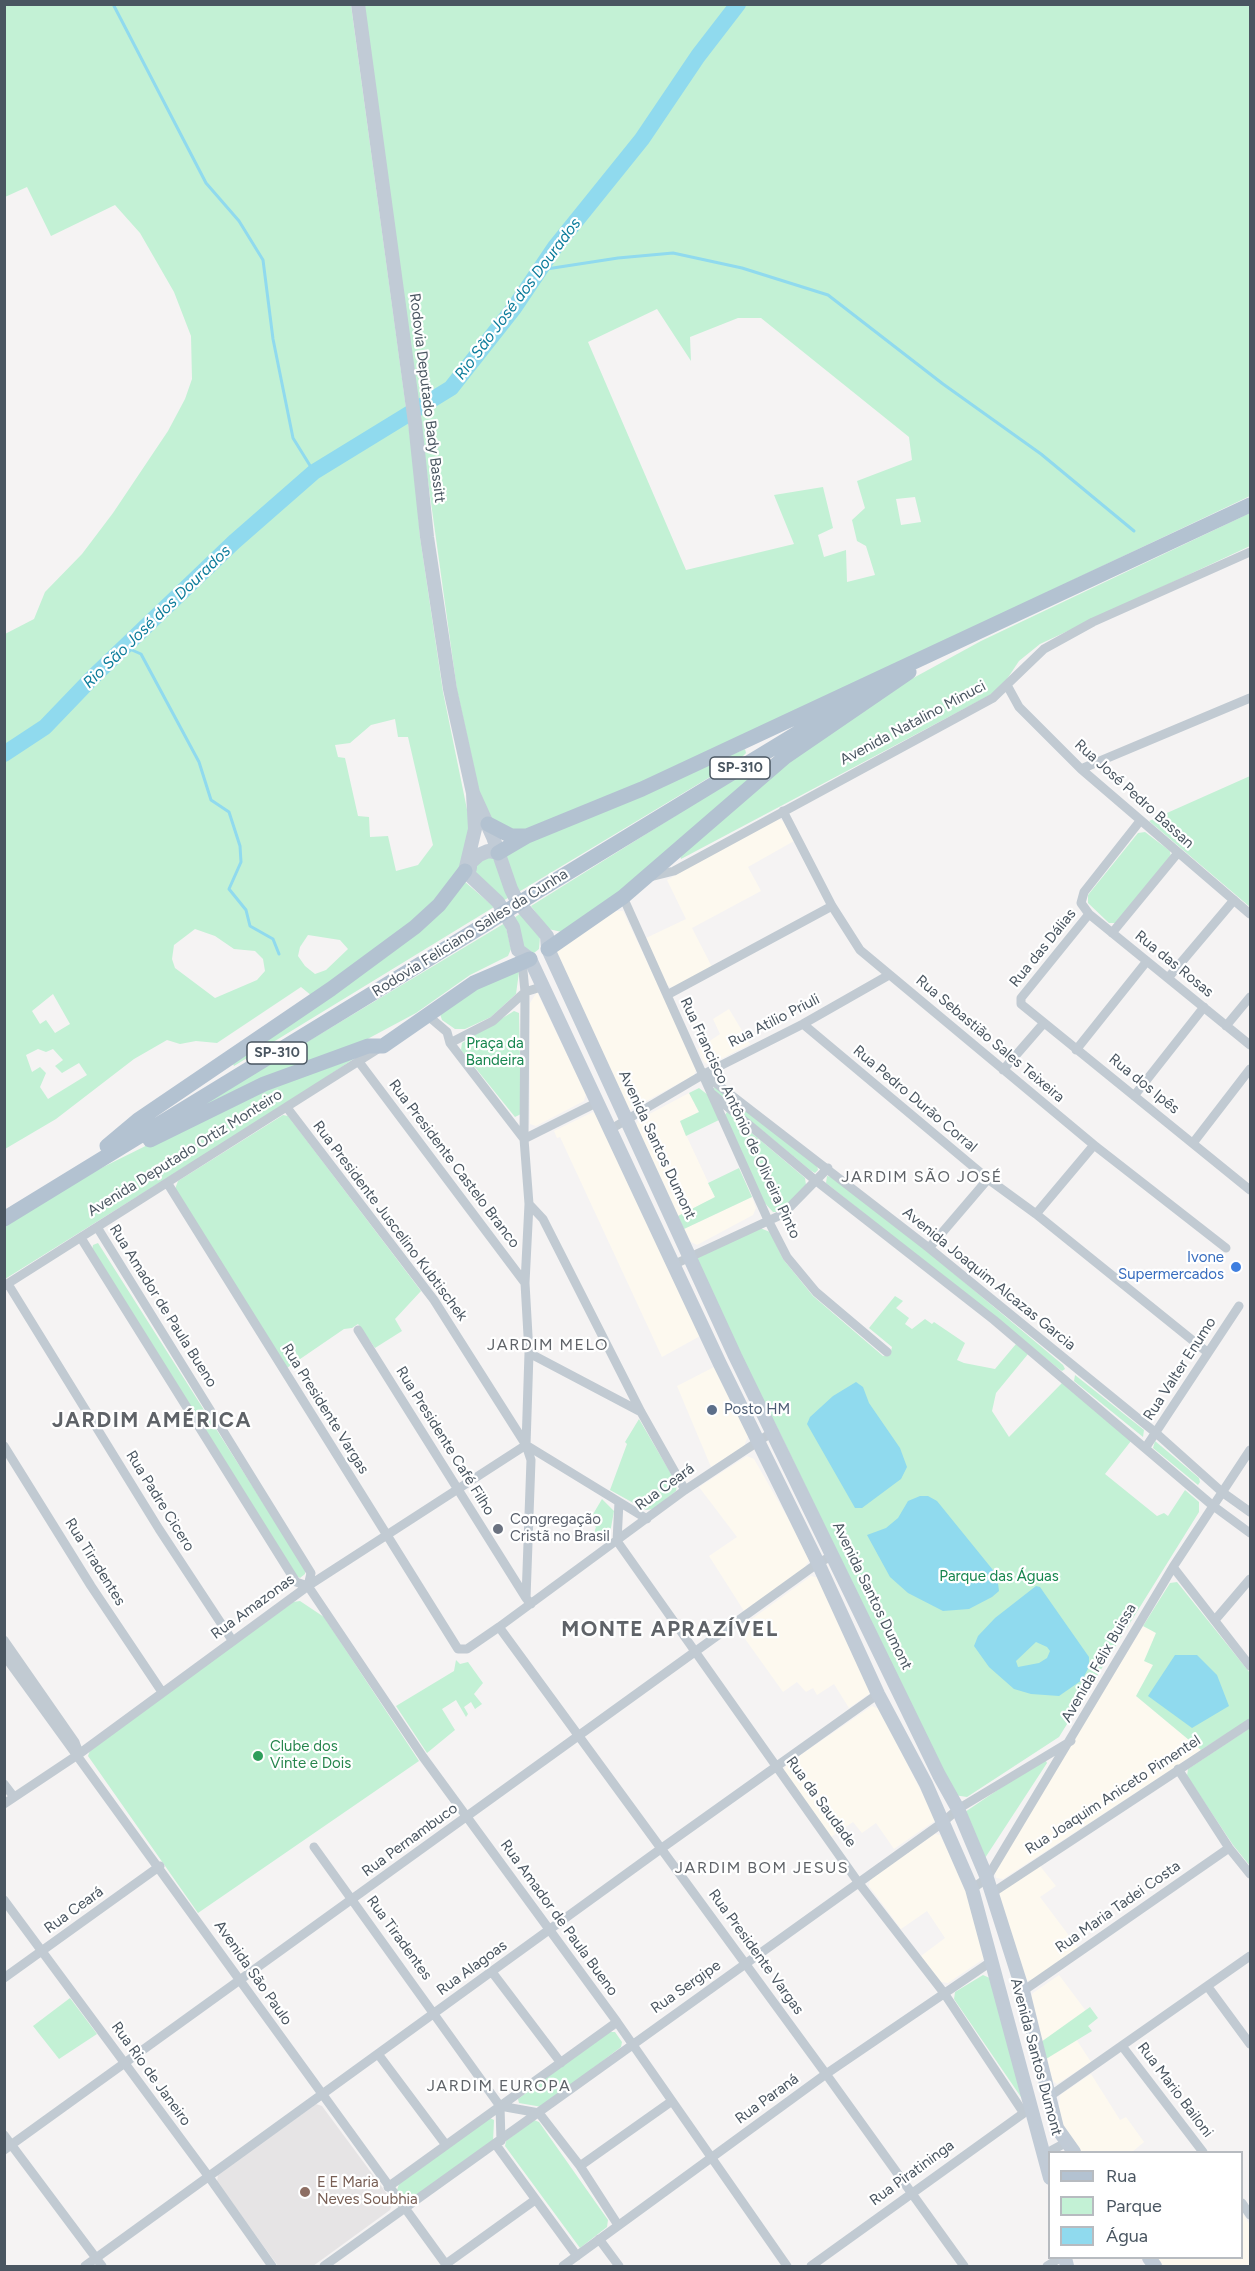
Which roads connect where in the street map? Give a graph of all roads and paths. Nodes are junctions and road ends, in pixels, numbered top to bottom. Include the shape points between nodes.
1 (358, 4) edge
2 (1251, 505) edge
3 (1251, 552) edge
4 (938, 652) junction
5 (1008, 687) junction
6 (1251, 698) edge
7 (1081, 769) junction
8 (473, 793) junction
9 (783, 811) junction
10 (1140, 821) junction
11 (488, 824) junction
12 (527, 836) junction
13 (498, 853) junction
14 (1177, 854) junction
15 (470, 871) junction
16 (645, 879) junction
17 (623, 897) junction
18 (1234, 900) junction
19 (1081, 903) joint
20 (832, 906) junction
21 (1089, 914) junction
22 (1251, 914) edge
23 (1112, 933) junction
24 (548, 949) junction
25 (523, 957) junction
26 (1147, 961) junction
27 (889, 975) junction
28 (1168, 978) junction
29 (541, 987) junction
30 (525, 992) junction
31 (667, 995) junction
32 (1251, 997) edge
33 (1020, 1001) joint
34 (1204, 1007) junction
35 (427, 1015) junction
36 (803, 1024) junction
37 (1043, 1024) junction
38 (1226, 1026) junction
39 (450, 1043) junction
40 (1251, 1045) edge
41 (383, 1046) junction
42 (1076, 1050) junction
43 (359, 1062) junction
44 (1251, 1069) edge
45 (1003, 1070) junction
46 (704, 1074) junction
47 (711, 1093) junction
48 (1134, 1096) junction
49 (596, 1103) junction
50 (288, 1109) junction
51 (627, 1120) junction
52 (611, 1129) junction
53 (524, 1138) junction
54 (1193, 1143) junction
55 (1094, 1145) junction
56 (828, 1168) junction
57 (988, 1179) junction
58 (815, 1180) junction
59 (63, 1181) junction
60 (168, 1184) junction
61 (1251, 1190) edge
62 (529, 1204) junction
63 (1036, 1214) junction
64 (4, 1219) edge
65 (768, 1220) junction
66 (97, 1227) junction
67 (81, 1238) junction
68 (929, 1248) junction
69 (1226, 1248) dead end
70 (691, 1256) junction
71 (675, 1264) junction
72 (525, 1283) junction
73 (6, 1285) edge
74 (1239, 1306) dead end
75 (358, 1330) dead end
76 (887, 1352) dead end
77 (1206, 1352) junction
78 (529, 1353) junction
79 (735, 1356) junction
80 (720, 1364) junction
81 (1075, 1369) junction
82 (1066, 1380) junction
83 (641, 1412) junction
84 (774, 1431) junction
85 (1156, 1433) junction
86 (758, 1441) junction
87 (526, 1445) junction
88 (4, 1446) edge
89 (1146, 1447) junction
90 (1251, 1450) edge
91 (458, 1490) junction
92 (685, 1491) junction
93 (1222, 1492) junction
94 (619, 1502) junction
95 (1212, 1505) junction
96 (1251, 1512) edge
97 (647, 1519) junction
98 (1251, 1533) edge
99 (386, 1534) junction
100 (617, 1541) junction
101 (834, 1555) junction
102 (818, 1563) junction
103 (1173, 1567) junction
104 (1251, 1579) edge
105 (308, 1586) junction
106 (529, 1601) junction
107 (1215, 1620) junction
108 (500, 1628) junction
109 (4, 1640) edge
110 (232, 1640) junction
111 (458, 1649) joint
112 (696, 1652) junction
113 (4, 1655) edge
114 (1251, 1666) edge
115 (162, 1692) junction
116 (878, 1694) junction
117 (1251, 1723) edge
118 (581, 1736) junction
119 (1071, 1741) junction
120 (79, 1755) junction
121 (775, 1767) junction
122 (1178, 1769) junction
123 (939, 1775) junction
124 (4, 1784) edge
125 (926, 1784) junction
126 (14, 1797) junction
127 (4, 1804) edge
128 (958, 1809) junction
129 (467, 1818) junction
130 (942, 1823) junction
131 (314, 1847) dead end
132 (662, 1848) junction
133 (1229, 1848) junction
134 (160, 1866) junction
135 (1251, 1874) edge
136 (987, 1878) junction
137 (858, 1882) junction
138 (972, 1889) junction
139 (992, 1893) junction
140 (353, 1899) junction
141 (4, 1900) edge
142 (550, 1930) junction
143 (43, 1951) junction
144 (1251, 1956) edge
145 (992, 1962) junction
146 (745, 1963) junction
147 (492, 1972) junction
148 (4, 1978) edge
149 (238, 1982) junction
150 (1208, 1987) junction
151 (1023, 1991) junction
152 (944, 1993) junction
153 (436, 2013) junction
154 (617, 2022) junction
155 (632, 2043) junction
156 (1251, 2044) edge
157 (1122, 2046) junction
158 (378, 2054) junction
159 (561, 2062) junction
160 (124, 2063) junction
161 (826, 2074) junction
162 (321, 2094) junction
163 (1050, 2096) junction
164 (672, 2101) junction
165 (501, 2106) junction
166 (1027, 2110) junction
167 (539, 2113) junction
168 (4, 2135) edge
169 (499, 2143) junction
170 (446, 2145) junction
171 (1070, 2147) edge
172 (8, 2148) edge
173 (1202, 2151) edge
174 (1048, 2153) edge
175 (1045, 2154) junction
176 (712, 2157) junction
177 (580, 2166) junction
178 (1048, 2168) edge
179 (209, 2177) junction
180 (388, 2187) junction
181 (911, 2192) junction
182 (535, 2200) junction
183 (404, 2208) junction
184 (618, 2225) junction
185 (599, 2239) junction
186 (577, 2256) junction
187 (99, 2262) edge
188 (447, 2265) edge
189 (85, 2266) edge
190 (272, 2266) edge
191 (324, 2266) edge
192 (563, 2266) edge
193 (619, 2266) edge
194 (787, 2266) edge
195 (811, 2266) edge
196 (963, 2266) edge

1 - 8 street, Rodovia Deputado Bady Bassitt via 427,537 450,689
2 - 4 main road, SP-310
3 - 5 street, Avenida Natalino Minuci via 1093,622 1044,649 1021,668
4 - 12 main road via 642,789
4 - 16 main road via 785,757
4 - 59 main road, Rodovia Feliciano Salles da Cunha / SP-310, bridge via 861,694
5 - 7 street, Rua José Pedro Bassan via 1019,707
5 - 9 street, Avenida Natalino Minuci
6 - 7 street
7 - 10 street, Rua José Pedro Bassan
8 - 11 street, Rodovia Deputado Bady Bassitt
8 - 15 street, Rodovia Deputado Bady Bassitt via 475,829
9 - 16 street, Avenida Natalino Minuci via 674,871
9 - 20 street, Rua Sebastião Sales Teixeira
10 - 14 street, Rua José Pedro Bassan
10 - 19 street, Rua das Dálias via 1084,892
11 - 12 main road via 511,836
11 - 13 street, Rodovia Deputado Bady Bassitt
12 - 13 main road
13 - 15 street via 488,851
13 - 24 street, Rodovia Deputado Bady Bassitt via 517,901 547,936
14 - 18 street, Rua José Pedro Bassan
14 - 23 street
15 - 25 street via 506,913
15 - 59 main road via 415,927 138,1120
16 - 17 main road
17 - 24 main road
17 - 31 street, Rua Francisco Antônio de Oliveira Pinto
18 - 22 street, Rua José Pedro Bassan
18 - 28 street
19 - 21 street, Rua das Rosas
20 - 27 street, Rua Sebastião Sales Teixeira via 860,950
20 - 31 street
21 - 23 street, Rua das Rosas
21 - 33 street, Rua das Dálias
23 - 26 street, Rua das Rosas
24 - 25 street via 543,954
24 - 51 street, Avenida Santos Dumont
25 - 29 street, Avenida Santos Dumont
25 - 30 street
25 - 35 main road via 474,983
26 - 28 street, Rua das Rosas
26 - 42 street
27 - 36 street, Rua Atilio Priuli
27 - 45 street, Rua Sebastião Sales Teixeira
28 - 34 street, Rua das Rosas
29 - 30 street
29 - 49 street, Avenida Santos Dumont
30 - 39 street via 493,1021
30 - 53 street
31 - 46 street, Rua Francisco Antônio de Oliveira Pinto
32 - 38 street
33 - 37 street, Rua dos Ipês
34 - 38 street, Rua das Rosas
34 - 48 street
35 - 39 street via 447,1032
35 - 41 main road
36 - 46 street, Rua Atilio Priuli
36 - 57 street, Rua Pedro Durão Corral
37 - 42 street, Rua dos Ipês
37 - 45 street
38 - 40 street, Rua das Rosas
39 - 53 street
41 - 43 street, Avenida Deputado Ortiz Monteiro
41 - 59 main road via 368,1046 264,1084
42 - 48 street, Rua dos Ipês
43 - 50 street, Avenida Deputado Ortiz Monteiro
43 - 72 street, Rua Presidente Castelo Branco
44 - 54 street
45 - 55 street, Rua Sebastião Sales Teixeira
46 - 47 street, Rua Francisco Antônio de Oliveira Pinto
46 - 51 street, Rua Atilio Priuli
46 - 56 street, Avenida Joaquim Alcazas Garcia
47 - 58 street, Avenida Joaquim Alcazas Garcia
47 - 65 street, Rua Francisco Antônio de Oliveira Pinto
48 - 54 street, Rua dos Ipês
49 - 52 street, Avenida Santos Dumont
49 - 53 street
50 - 60 street, Avenida Deputado Ortiz Monteiro
50 - 87 street, Rua Presidente Juscelino Kubtischek via 434,1300
51 - 52 street, Rua Atilio Priuli
51 - 70 street, Avenida Santos Dumont
52 - 71 street, Avenida Santos Dumont
53 - 62 street
54 - 61 street, Rua dos Ipês
55 - 63 street
55 - 69 street, Rua Sebastião Sales Teixeira
56 - 58 street
56 - 68 street, Avenida Joaquim Alcazas Garcia
57 - 63 street, Rua Pedro Durão Corral
57 - 68 street
58 - 65 street via 783,1214
58 - 82 street, Avenida Joaquim Alcazas Garcia
59 - 64 main road, Rodovia Feliciano Salles da Cunha / SP-310
60 - 66 street, Avenida Deputado Ortiz Monteiro
60 - 99 street, Rua Presidente Vargas
62 - 72 street
62 - 83 street via 543,1219
63 - 77 street, Rua Pedro Durão Corral
65 - 70 street
65 - 76 street, Rua Francisco Antônio de Oliveira Pinto via 787,1257 816,1292
66 - 67 street, Avenida Deputado Ortiz Monteiro
66 - 105 street, Rua Amador de Paula Bueno via 311,1573
67 - 73 street, Avenida Deputado Ortiz Monteiro
67 - 105 street, Rua Amador de Paula Bueno via 296,1582
68 - 81 street, Avenida Joaquim Alcazas Garcia
70 - 71 street
70 - 79 street, Avenida Santos Dumont
71 - 80 street, Avenida Santos Dumont
72 - 78 street
73 - 110 street, Rua Padre Cicero
74 - 77 street, Rua Valter Enumo
75 - 91 street, Rua Presidente Café Filho
77 - 85 street, Rua Valter Enumo
78 - 83 street
78 - 87 street
79 - 80 street
79 - 84 street, Avenida Santos Dumont
80 - 86 street, Avenida Santos Dumont
81 - 82 street
81 - 85 street, Avenida Joaquim Alcazas Garcia
82 - 89 street, Avenida Joaquim Alcazas Garcia
83 - 92 street
84 - 86 street, Rua Ceará
84 - 101 street, Avenida Santos Dumont
85 - 89 street, Rua Valter Enumo
85 - 93 street, Avenida Joaquim Alcazas Garcia
86 - 92 street, Rua Ceará
86 - 102 street, Avenida Santos Dumont
87 - 91 street, Rua Amazonas
87 - 94 street, Rua Presidente Juscelino Kubtischek
87 - 106 street via 531,1460
88 - 115 street, Rua Tiradentes
89 - 95 street, Avenida Joaquim Alcazas Garcia
90 - 93 street, Avenida Félix Buissa
91 - 99 street, Rua Amazonas
91 - 106 street, Rua Presidente Café Filho
92 - 97 street, Rua Ceará
93 - 95 street, Avenida Félix Buissa
93 - 96 street, Avenida Joaquim Alcazas Garcia
94 - 97 street, Rua Presidente Juscelino Kubtischek
94 - 100 street
95 - 98 street, Avenida Joaquim Alcazas Garcia
95 - 103 street, Avenida Félix Buissa
97 - 100 street, Rua Ceará
99 - 105 street, Rua Amazonas
99 - 111 street, Rua Presidente Vargas
100 - 106 street, Rua Ceará
100 - 112 street, Rua da Saudade
101 - 102 street, Rua Pernambuco
101 - 123 street, Avenida Santos Dumont
102 - 112 street, Rua Pernambuco
102 - 116 street, Avenida Santos Dumont
103 - 107 street
103 - 119 street, Avenida Félix Buissa
104 - 107 street
105 - 110 street, Rua Amazonas
105 - 129 street, Rua Amador de Paula Bueno
106 - 108 street, Rua Ceará
107 - 114 street
108 - 111 street, Rua Ceará via 467,1649
108 - 118 street, Rua Presidente Vargas
109 - 120 street, Avenida São Paulo via 75,1742
110 - 115 street, Rua Amazonas
112 - 118 street, Rua Pernambuco
112 - 121 street, Rua da Saudade
113 - 120 street, Avenida São Paulo
115 - 120 street, Rua Amazonas
116 - 121 street, Rua Alagoas
116 - 125 street, Avenida Santos Dumont
117 - 122 street, Rua Joaquim Aniceto Pimentel
118 - 129 street, Rua Pernambuco
118 - 132 street, Rua Presidente Vargas
119 - 128 street, Rua Sergipe
119 - 136 street, Avenida Félix Buissa
120 - 126 street, Rua Amazonas
120 - 134 street, Avenida São Paulo
121 - 132 street, Rua Alagoas
121 - 137 street, Rua da Saudade
122 - 133 street
122 - 139 street, Rua Joaquim Aniceto Pimentel
123 - 125 street
123 - 128 street, Avenida Santos Dumont
124 - 126 street
125 - 130 street, Avenida Santos Dumont
126 - 127 street, Rua Amazonas
128 - 130 street, Rua Sergipe
128 - 136 street, Avenida Santos Dumont
129 - 140 street, Rua Pernambuco
129 - 142 street, Rua Amador de Paula Bueno
130 - 137 street, Rua Sergipe
130 - 138 street, Avenida Santos Dumont
131 - 140 street, Rua Tiradentes
132 - 142 street, Rua Alagoas
132 - 146 street, Rua Presidente Vargas
133 - 135 street
133 - 151 street, Rua Maria Tadei Costa
134 - 143 street, Rua Ceará
134 - 149 street, Avenida São Paulo
136 - 138 street, Avenida Félix Buissa
136 - 139 street, Avenida Santos Dumont
137 - 146 street, Rua Sergipe
137 - 152 street, Rua da Saudade
138 - 145 street, Avenida Santos Dumont
139 - 151 street, Avenida Santos Dumont
140 - 149 street, Rua Pernambuco
140 - 153 street, Rua Tiradentes
141 - 143 street, Rua Rio de Janeiro
142 - 147 street, Rua Alagoas
142 - 154 street, Rua Amador de Paula Bueno
143 - 148 street, Rua Ceará
143 - 160 street, Rua Rio de Janeiro
144 - 150 street
145 - 152 street, Rua Paraná
145 - 166 street, Avenida Santos Dumont
146 - 155 street, Rua Sergipe
146 - 161 street, Rua Presidente Vargas
147 - 153 street, Rua Alagoas
147 - 159 street
149 - 160 street, Rua Pernambuco
149 - 162 street, Avenida São Paulo
150 - 156 street
150 - 157 street
151 - 163 street, Avenida Santos Dumont
152 - 161 street, Rua Paraná
152 - 166 street, Rua da Saudade
153 - 158 street, Rua Alagoas
153 - 165 street, Rua Tiradentes
154 - 155 street, Rua Amador de Paula Bueno
154 - 159 street
155 - 164 street, Rua Amador de Paula Bueno
155 - 167 street, Rua Sergipe
157 - 163 street
157 - 173 street, Rua Mario Bailoni
158 - 162 street, Rua Alagoas
158 - 170 street
159 - 165 street
160 - 172 street, Rua Pernambuco
160 - 179 street, Rua Rio de Janeiro
161 - 176 street, Rua Paraná
161 - 181 street, Rua Presidente Vargas
162 - 179 street, Rua Alagoas
162 - 180 street, Avenida São Paulo
163 - 171 street, Avenida Santos Dumont via 1057,2128
164 - 176 street, Rua Amador de Paula Bueno
164 - 177 street
165 - 167 street
165 - 169 street
165 - 170 street
166 - 175 street, Avenida Santos Dumont
166 - 181 street, Rua Piratininga
167 - 169 street, Rua Sergipe
167 - 177 street
168 - 172 street
169 - 182 street
169 - 183 street, Rua Sergipe
170 - 180 street
172 - 187 street
174 - 175 street, Avenida Santos Dumont
175 - 178 street
176 - 184 street, Rua Paraná
176 - 194 street, Rua Amador de Paula Bueno
177 - 184 street
179 - 187 street, Rua Alagoas
179 - 190 street, Rua Rio de Janeiro
180 - 183 street, Avenida São Paulo
181 - 195 street, Rua Piratininga
181 - 196 street, Rua Presidente Vargas
182 - 186 street
182 - 188 street
183 - 188 street, Avenida São Paulo
183 - 191 street, Rua Sergipe
184 - 185 street, Rua Paraná
185 - 186 street, Rua Paraná
185 - 193 street
186 - 192 street, Rua Paraná
187 - 189 street, Rua Alagoas

